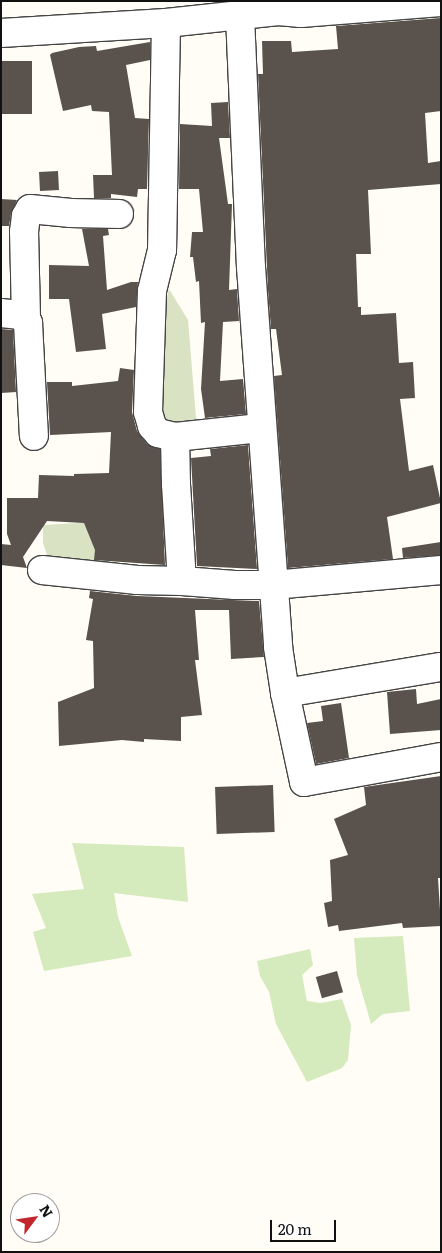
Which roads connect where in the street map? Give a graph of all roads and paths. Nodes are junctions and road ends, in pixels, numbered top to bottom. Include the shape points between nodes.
1 (441, 2) edge
2 (278, 6) edge
3 (240, 16) junction
4 (166, 23) junction
5 (1, 33) edge
6 (119, 214) dead end
7 (14, 316) edge
8 (261, 428) junction
9 (34, 436) dead end
10 (175, 437) junction
11 (42, 570) dead end
12 (441, 570) edge
13 (182, 581) junction
14 (273, 584) junction
15 (441, 667) edge
16 (285, 693) junction
17 (441, 757) edge

1 - 2 street via 301,13
2 - 3 street
3 - 4 street
3 - 8 street
4 - 5 street
4 - 10 street via 162,250 152,291 148,412 158,433
6 - 7 street via 30,209 26,216
7 - 9 street via 28,323
8 - 10 street
8 - 14 street
10 - 13 street
11 - 13 street via 137,580
12 - 14 street
13 - 14 street
14 - 16 street
15 - 16 street
16 - 17 street via 304,782

